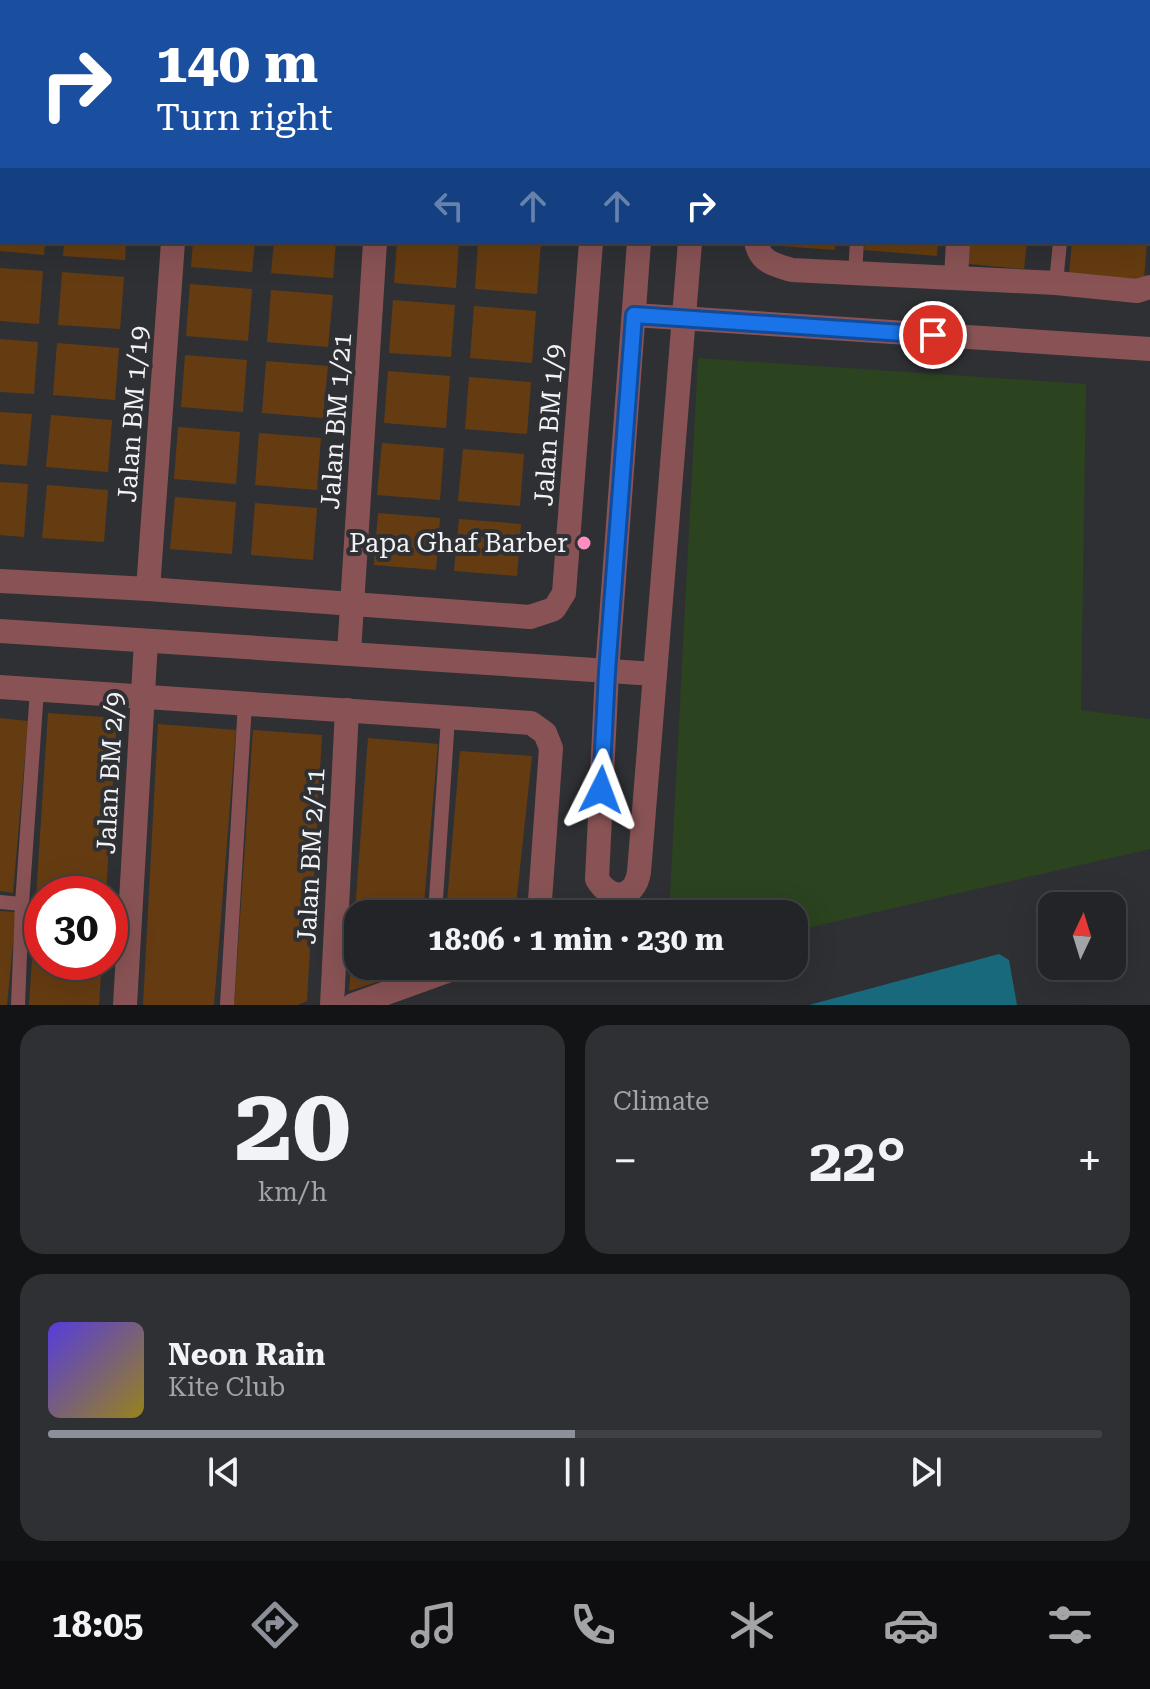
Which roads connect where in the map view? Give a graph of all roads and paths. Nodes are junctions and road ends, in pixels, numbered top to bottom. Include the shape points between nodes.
1 (173, 244) edge
2 (375, 244) edge
3 (591, 244) edge
4 (639, 244) edge
5 (690, 244) edge
6 (857, 244) edge
7 (958, 244) edge
8 (1060, 244) edge
9 (757, 246) edge
10 (855, 273) junction
11 (956, 277) junction
12 (1056, 283) junction
13 (1150, 287) edge
14 (634, 315) junction
15 (684, 319) junction
16 (1150, 349) edge
17 (0, 581) edge
18 (148, 589) junction
19 (352, 604) junction
20 (0, 631) edge
21 (146, 641) junction
22 (349, 653) junction
23 (607, 672) junction
24 (655, 674) junction
25 (0, 687) edge
26 (37, 690) junction
27 (142, 697) junction
28 (245, 703) junction
29 (347, 710) junction
30 (448, 718) junction
31 (436, 900) edge
32 (540, 900) edge
33 (0, 902) edge
34 (22, 904) junction
35 (412, 980) edge
36 (18, 1005) edge
37 (125, 1005) edge
38 (227, 1005) edge
39 (332, 1005) edge
40 (353, 1005) edge

1 - 18 street, Jalan BM 1/19
2 - 19 street, Jalan BM 1/21
3 - 19 street, Jalan BM 1/9 via 564,593 554,609 530,617
4 - 14 street
5 - 15 street
6 - 10 lane
7 - 11 street
8 - 12 lane
9 - 10 street via 768,263 792,270
10 - 11 street
11 - 12 street
12 - 13 street via 1137,291
14 - 15 street
14 - 23 street
15 - 16 street
15 - 24 street
17 - 18 street
18 - 19 street
19 - 22 street, Jalan BM 1/21
20 - 21 street
21 - 22 street
21 - 27 street, Jalan BM 2/9
22 - 23 street
23 - 24 street
23 - 24 street via 597,879 611,894 631,890 638,882
25 - 26 street
26 - 27 street
26 - 34 lane
27 - 28 street
27 - 37 street, Jalan BM 2/9
28 - 29 street
28 - 38 lane
29 - 30 street
29 - 39 street, Jalan BM 2/11
30 - 31 lane
30 - 32 street via 531,723 545,733 551,748
33 - 34 lane
34 - 36 lane
35 - 40 street

